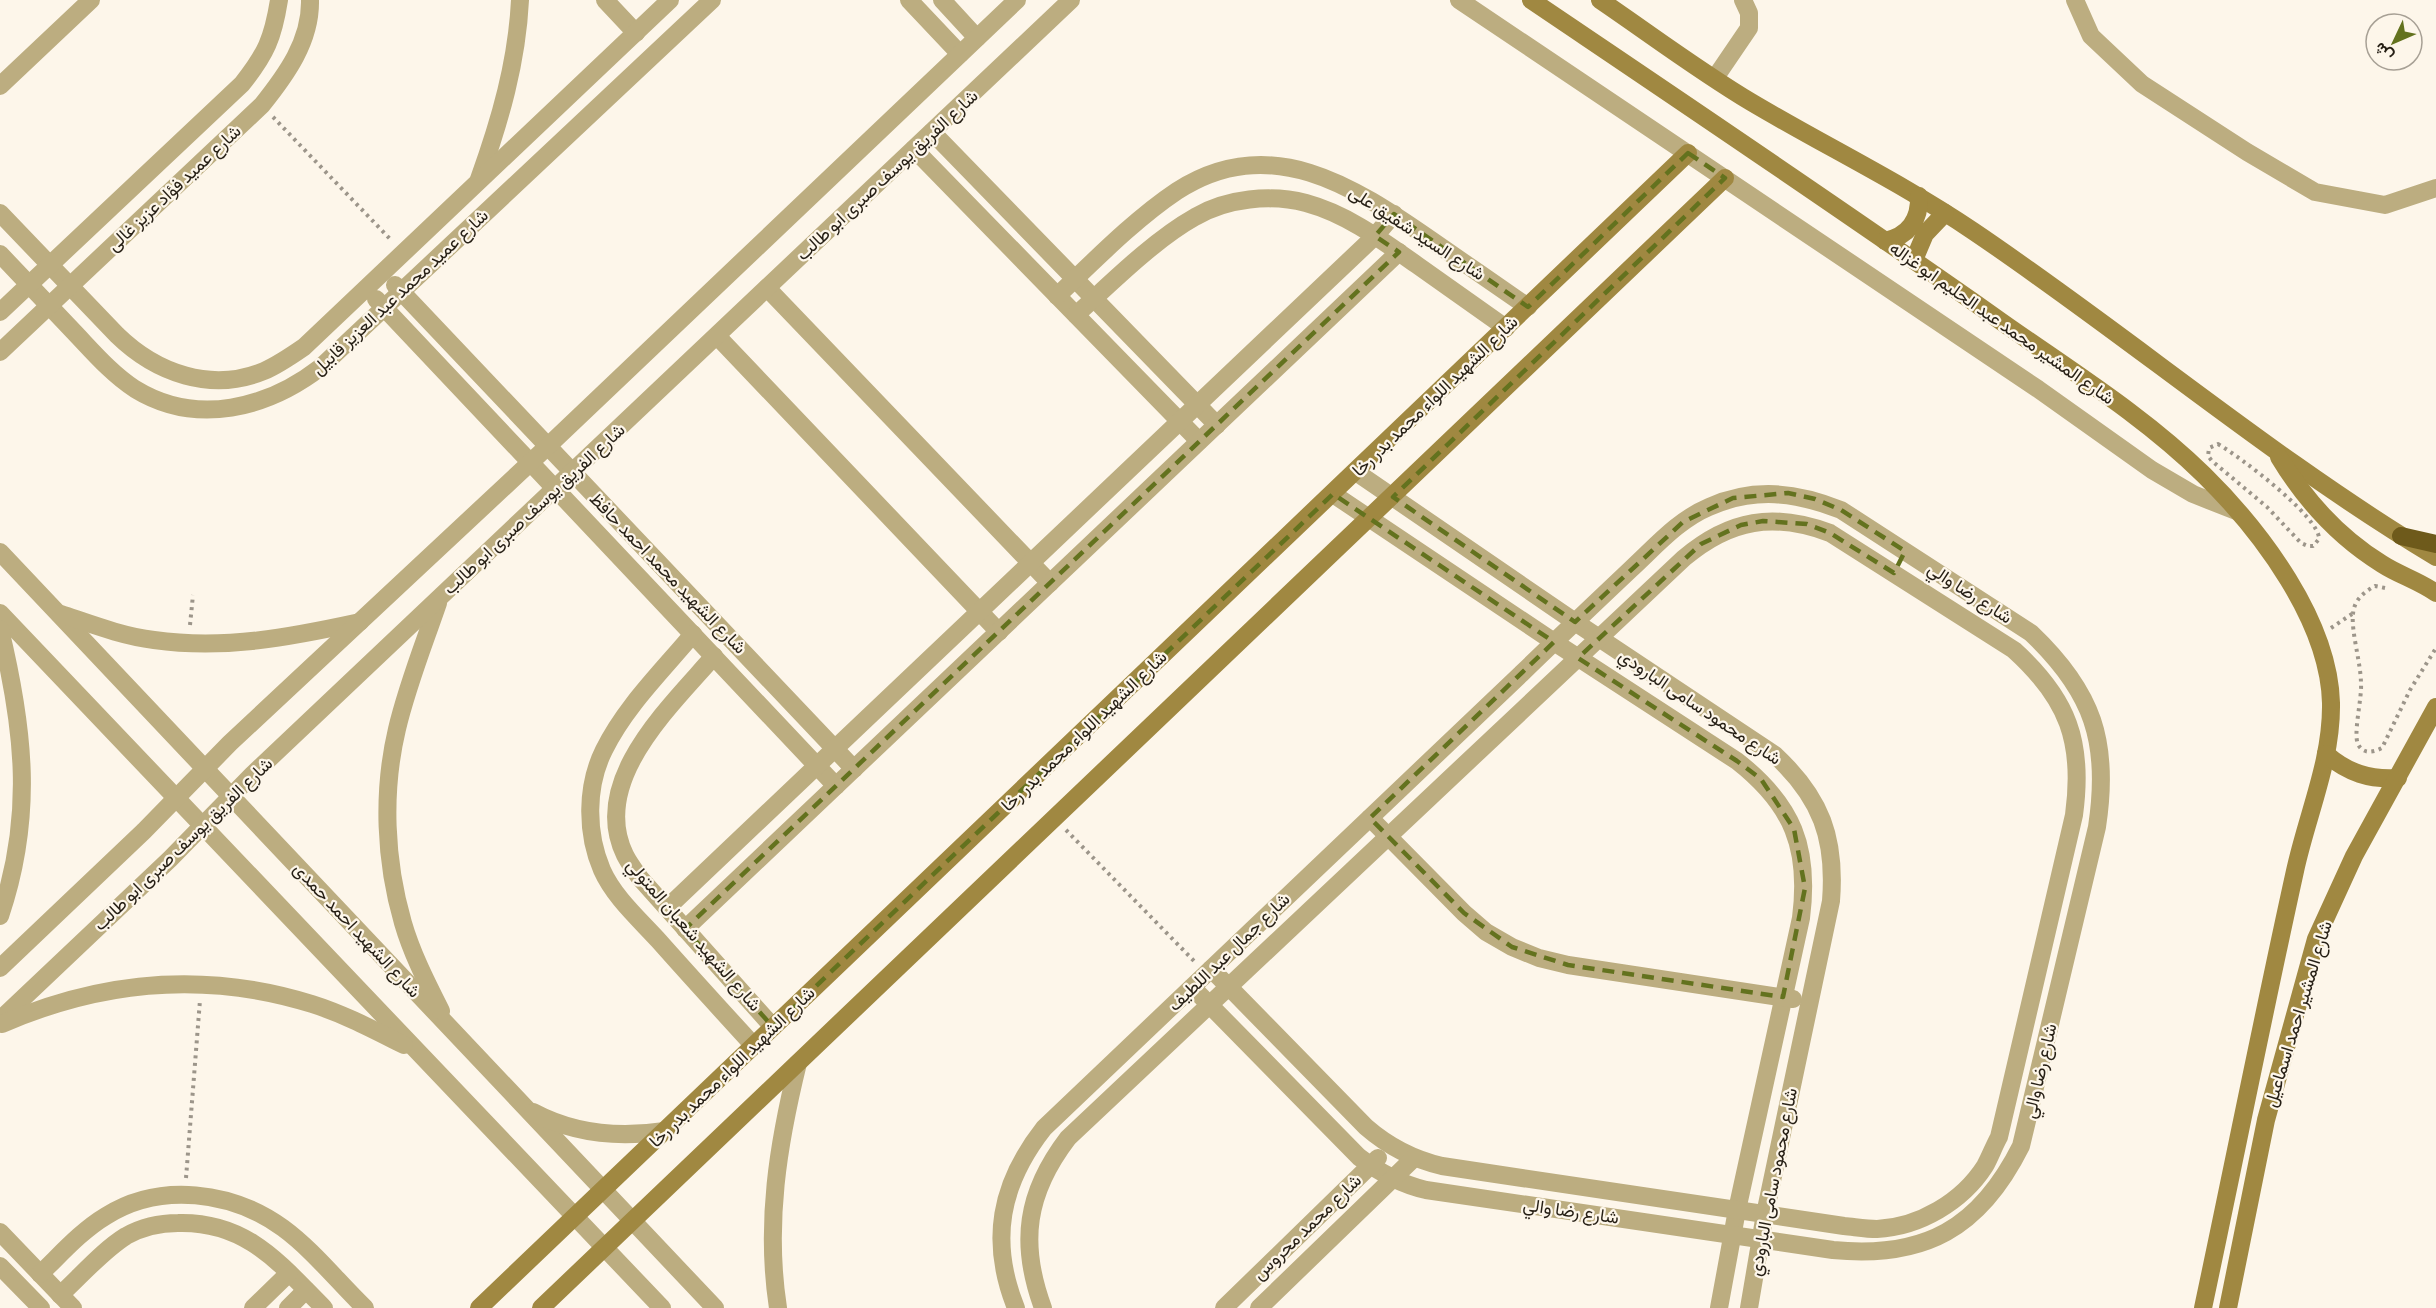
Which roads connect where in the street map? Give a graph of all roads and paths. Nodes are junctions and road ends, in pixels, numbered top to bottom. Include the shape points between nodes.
1 (91, 0) edge
2 (279, 0) edge
3 (310, 0) edge
4 (520, 0) edge
5 (605, 0) edge
6 (670, 0) edge
7 (712, 0) edge
8 (909, 0) edge
9 (942, 0) edge
10 (1017, 0) edge
11 (1459, 0) edge
12 (1531, 0) edge
13 (1600, 0) edge
14 (1743, 0) edge
15 (2074, 0) edge
16 (1072, 2) edge
17 (636, 33) junction
18 (977, 38) junction
19 (960, 54) junction
20 (595, 72) junction
21 (1715, 78) junction
22 (0, 86) edge
23 (614, 92) junction
24 (262, 105) junction
25 (932, 132) junction
26 (914, 149) junction
27 (1688, 153) junction
28 (1725, 178) junction
29 (477, 184) junction
30 (2436, 188) edge
31 (1919, 196) junction
32 (0, 213) edge
33 (1945, 213) junction
34 (1394, 214) junction
35 (1375, 236) junction
36 (1885, 241) junction
37 (1399, 252) junction
38 (0, 254) edge
39 (404, 254) junction
40 (1914, 261) junction
41 (50, 265) junction
42 (383, 273) junction
43 (1075, 278) junction
44 (29, 284) junction
45 (70, 286) junction
46 (767, 288) junction
47 (367, 289) junction
48 (402, 292) junction
49 (1057, 296) junction
50 (1095, 299) junction
51 (49, 306) junction
52 (1528, 307) junction
53 (384, 308) junction
54 (0, 312) edge
55 (1076, 315) junction
56 (1506, 328) junction
57 (717, 336) junction
58 (0, 352) edge
59 (1197, 404) junction
60 (1179, 421) junction
61 (1217, 425) junction
62 (1199, 441) junction
63 (548, 446) junction
64 (2275, 450) junction
65 (531, 462) junction
66 (573, 472) junction
67 (1356, 472) junction
68 (555, 488) junction
69 (1333, 494) junction
70 (1393, 497) junction
71 (2236, 511) junction
72 (1370, 518) junction
73 (2401, 536) junction
74 (2301, 543) joint
75 (2436, 544) edge
76 (1905, 551) junction
77 (0, 552) edge
78 (2436, 557) edge
79 (1030, 563) junction
80 (1894, 573) junction
81 (1050, 584) junction
82 (2389, 589) dead end
83 (2436, 593) edge
84 (193, 595) dead end
85 (440, 598) junction
86 (979, 612) junction
87 (0, 613) edge
88 (57, 613) junction
89 (2353, 614) junction
90 (362, 621) junction
91 (1575, 622) junction
92 (0, 629) edge
93 (999, 632) junction
94 (693, 634) junction
95 (2318, 637) junction
96 (1599, 638) junction
97 (1554, 642) junction
98 (189, 644) junction
99 (2436, 648) edge
100 (714, 656) junction
101 (1578, 658) junction
102 (2436, 707) edge
103 (835, 748) junction
104 (2326, 754) junction
105 (817, 765) junction
106 (206, 769) junction
107 (854, 769) junction
108 (2398, 778) junction
109 (836, 786) junction
110 (232, 797) junction
111 (177, 800) junction
112 (1055, 818) junction
113 (1370, 818) junction
114 (203, 827) junction
115 (1388, 836) junction
116 (667, 908) junction
117 (0, 916) edge
118 (2048, 924) junction
119 (686, 929) junction
120 (2073, 930) junction
121 (0, 968) edge
122 (1208, 971) junction
123 (201, 983) junction
124 (1192, 987) junction
125 (1228, 987) junction
126 (1783, 998) junction
127 (1809, 1002) junction
128 (1210, 1005) junction
129 (0, 1020) edge
130 (0, 1025) edge
131 (448, 1027) junction
132 (773, 1027) junction
133 (754, 1046) junction
134 (418, 1052) junction
135 (798, 1063) junction
136 (524, 1107) junction
137 (665, 1131) junction
138 (1390, 1146) junction
139 (1414, 1158) junction
140 (1370, 1165) junction
141 (2230, 1178) junction
142 (1392, 1179) junction
143 (2252, 1181) junction
144 (602, 1191) junction
145 (185, 1194) junction
146 (1737, 1210) junction
147 (1765, 1214) junction
148 (575, 1217) junction
149 (632, 1221) junction
150 (283, 1228) junction
151 (0, 1232) edge
152 (1732, 1235) junction
153 (1761, 1239) junction
154 (604, 1248) junction
155 (265, 1250) junction
156 (0, 1266) edge
157 (289, 1273) junction
158 (40, 1274) junction
159 (306, 1290) junction
160 (67, 1301) edge
161 (41, 1308) edge
162 (253, 1308) edge
163 (288, 1308) edge
164 (324, 1308) edge
165 (365, 1308) edge
166 (479, 1308) edge
167 (541, 1308) edge
168 (662, 1308) edge
169 (715, 1308) edge
170 (778, 1308) edge
171 (1016, 1308) edge
172 (1043, 1308) edge
173 (1224, 1308) edge
174 (1259, 1308) edge
175 (1719, 1308) edge
176 (1749, 1308) edge
177 (2204, 1308) edge
178 (2228, 1308) edge

1 - 22 street
2 - 41 street, شارع عميد فؤاد عزيز غالى via 266,50 242,84
3 - 24 street, شارع عميد فؤاد عزيز غالى via 303,41 286,74
4 - 29 street via 510,76
5 - 17 street
6 - 17 street, شارع عميد محمد عبد العزيز قابيل
7 - 23 street, شارع عميد محمد عبد العزيز قابيل
8 - 19 street
9 - 18 street
10 - 18 street, شارع الفريق يوسف صبرى ابو طالب
11 - 27 street
12 - 36 street, شارع المشير محمد عبد الحليم ابو غزاله
13 - 21 street
14 - 21 street via 1749,28
15 - 30 street via 2091,36 2142,84 2315,192 2385,205
16 - 25 street, شارع الفريق يوسف صبرى ابو طالب
17 - 20 street, شارع عميد محمد عبد العزيز قابيل
18 - 19 street, شارع الفريق يوسف صبرى ابو طالب
19 - 63 street, شارع الفريق يوسف صبرى ابو طالب
20 - 23 street
20 - 29 street, شارع عميد محمد عبد العزيز قابيل
21 - 31 street via 1779,119
23 - 48 street, شارع عميد محمد عبد العزيز قابيل
24 - 39 path
24 - 45 street, شارع عميد فؤاد عزيز غالى
25 - 26 street, شارع الفريق يوسف صبرى ابو طالب
25 - 43 street
26 - 46 street, شارع الفريق يوسف صبرى ابو طالب
26 - 49 street
27 - 28 street
27 - 52 street, شارع الشهيد اللواء محمد بدر رخا
28 - 70 street
28 - 71 street via 2152,470 2193,494
29 - 39 street, شارع عميد محمد عبد العزيز قابيل
31 - 33 street
31 - 36 street via 1914,222 1902,235
32 - 41 street, شارع عميد محمد عبد العزيز قابيل
33 - 40 street via 1925,234
33 - 64 street
34 - 35 street
34 - 43 street, شارع السيد شفيق على via 1337,181 1311,172 1284,166 1228,169 1178,191
34 - 52 street, شارع السيد شفيق على
35 - 37 street, شارع السيد شفيق على
35 - 50 street, شارع السيد شفيق على via 1307,203 1258,199 1227,204 1197,216 1170,234
35 - 59 street
36 - 40 street, شارع المشير محمد عبد الحليم ابو غزاله
37 - 56 street, شارع السيد شفيق على
37 - 61 street
38 - 44 street, شارع عميد محمد عبد العزيز قابيل
39 - 42 street, شارع عميد محمد عبد العزيز قابيل
40 - 71 street, شارع المشير محمد عبد الحليم ابو غزاله via 2132,415 2204,475
41 - 44 street, شارع عميد فؤاد عزيز غالى
41 - 45 street, شارع عميد محمد عبد العزيز قابيل
42 - 47 street, شارع عميد محمد عبد العزيز قابيل
42 - 48 street, شارع الشهيد محمد احمد حافظ
43 - 49 street, شارع السيد شفيق على
43 - 50 street
44 - 51 street, شارع عميد محمد عبد العزيز قابيل
44 - 54 street, شارع عميد فؤاد عزيز غالى
45 - 47 street, شارع عميد محمد عبد العزيز قابيل via 132,350 150,362 169,372 220,381 265,371 285,360
45 - 51 street, شارع عميد فؤاد عزيز غالى
46 - 57 street, شارع الفريق يوسف صبرى ابو طالب
46 - 79 street
47 - 53 street, شارع الشهيد محمد احمد حافظ
48 - 53 street, شارع عميد محمد عبد العزيز قابيل
48 - 63 street, شارع الشهيد محمد احمد حافظ
49 - 55 street
50 - 55 street, شارع السيد شفيق على
50 - 59 street
51 - 53 street, شارع عميد محمد عبد العزيز قابيل via 101,360 136,389 198,410 220,410 264,400 304,380
51 - 58 street, شارع عميد فؤاد عزيز غالى
52 - 56 street, شارع الشهيد اللواء محمد بدر رخا
53 - 65 street, شارع الشهيد محمد احمد حافظ
55 - 60 street
56 - 67 street, شارع الشهيد اللواء محمد بدر رخا
57 - 66 street, شارع الفريق يوسف صبرى ابو طالب
57 - 86 street
59 - 60 street
59 - 61 street
60 - 62 street
60 - 79 street
61 - 62 street
62 - 81 street
63 - 65 street, شارع الفريق يوسف صبرى ابو طالب
63 - 66 street, شارع الشهيد محمد احمد حافظ
64 - 73 street
64 - 83 street via 2301,490 2346,537 2383,565
65 - 68 street, شارع الشهيد محمد احمد حافظ
65 - 90 street, شارع الفريق يوسف صبرى ابو طالب
66 - 68 street, شارع الفريق يوسف صبرى ابو طالب
66 - 103 street, شارع الشهيد محمد احمد حافظ
67 - 69 street, شارع الشهيد اللواء محمد بدر رخا
67 - 70 street, شارع محمود سامى البارودي
68 - 85 street, شارع الفريق يوسف صبرى ابو طالب
68 - 94 street, شارع الشهيد محمد احمد حافظ
69 - 72 street, شارع محمود سامى البارودي
69 - 132 street, شارع الشهيد اللواء محمد بدر رخا
70 - 72 street
70 - 91 street, شارع محمود سامى البارودي
71 - 95 street, شارع المشير محمد عبد الحليم ابو غزاله via 2284,576
72 - 97 street, شارع محمود سامى البارودي
72 - 112 street
73 - 75 highway
73 - 78 street
74 - 74 path via 2267,507 2212,461 2209,448 2218,444 2281,492 2319,534 2313,546
76 - 80 street
76 - 91 street, شارع رضا والي via 1841,510 1815,499 1788,493 1733,498 1707,507 1683,522
76 - 120 street, شارع رضا والي via 2031,633 2078,687 2093,720 2101,755 2103,791
77 - 88 street, شارع الشهيد احمد حمدى
79 - 81 street
79 - 86 street
80 - 96 street, شارع رضا والي via 1830,533 1807,524 1763,521 1741,525 1701,544
80 - 118 street, شارع رضا والي via 2014,650 2037,670 2069,723 2077,753 2079,784
81 - 93 street
82 - 89 path via 2375,586 2366,591 2357,600
84 - 98 path
85 - 110 street, شارع الفريق يوسف صبرى ابو طالب
85 - 131 street via 397,729 387,827 392,876 403,923
86 - 93 street
86 - 103 street
87 - 111 street
88 - 98 street via 116,632
88 - 106 street, شارع الشهيد احمد حمدى
89 - 95 path
89 - 99 path via 2362,682 2356,736 2365,751 2382,748
90 - 98 street via 244,643
90 - 106 street, شارع الفريق يوسف صبرى ابو طالب
91 - 96 street, شارع محمود سامى البارودي
91 - 97 street, شارع رضا والي
92 - 117 street via 20,725 23,783 19,839
93 - 107 street
94 - 100 street, شارع الشهيد محمد احمد حافظ
94 - 133 street, شارع الشهيد شعبان المتولي via 637,700 603,751 590,811 593,841 603,871 620,899
95 - 104 street, شارع المشير محمد عبد الحليم ابو غزاله via 2331,703
96 - 101 street, شارع رضا والي
96 - 127 street, شارع محمود سامى البارودي via 1775,755 1811,796 1831,847 1833,874 1831,901
97 - 101 street, شارع محمود سامى البارودي
97 - 113 street, شارع جمال عبد اللطيف
100 - 105 street, شارع الشهيد محمد احمد حافظ
100 - 116 street, شارع الشهيد شعبان المتولي via 634,752 617,804 617,830 625,855
101 - 115 street, شارع جمال عبد اللطيف
101 - 126 street, شارع محمود سامى البارودي via 1737,761 1761,779 1780,803 1803,858 1805,888
102 - 108 street, شارع المشير احمد اسماعيل
103 - 105 street
103 - 107 street, شارع الشهيد محمد احمد حافظ
104 - 108 street via 2359,775
104 - 141 street, شارع المشير احمد اسماعيل via 2296,866
105 - 109 street, شارع الشهيد محمد احمد حافظ
105 - 116 street
106 - 110 street, شارع الشهيد احمد حمدى
106 - 111 street, شارع الفريق يوسف صبرى ابو طالب
107 - 109 street
108 - 143 street, شارع المشير احمد اسماعيل via 2354,856 2316,939 2281,1059
109 - 119 street
110 - 114 street, شارع الفريق يوسف صبرى ابو طالب
110 - 131 street, شارع الشهيد احمد حمدى
111 - 114 street
111 - 121 street, شارع الفريق يوسف صبرى ابو طالب
112 - 122 path
112 - 135 street
113 - 115 street
113 - 122 street, شارع جمال عبد اللطيف
114 - 129 street, شارع الفريق يوسف صبرى ابو طالب
114 - 134 street
115 - 125 street, شارع جمال عبد اللطيف
115 - 126 street via 1479,926 1521,951 1568,964
116 - 119 street, شارع الشهيد شعبان المتولي
118 - 120 street
118 - 147 street, شارع رضا والي via 1999,1137 1985,1166 1964,1191 1939,1211 1909,1224 1877,1229
119 - 132 street, شارع الشهيد شعبان المتولي
120 - 153 street, شارع رضا والي via 2021,1146 2006,1176 1986,1202 1951,1229 1900,1250 1867,1253
122 - 124 street, شارع جمال عبد اللطيف
122 - 125 street, شارع رضا والي
123 - 130 street via 147,984 93,992 41,1007
123 - 134 street via 258,990 313,1004
123 - 145 path
124 - 128 street, شارع رضا والي
124 - 171 street, شارع جمال عبد اللطيف via 1044,1128 1011,1180 1002,1215 1001,1250
125 - 128 street, شارع جمال عبد اللطيف
125 - 138 street, شارع رضا والي via 1366,1127
126 - 127 street
126 - 146 street, شارع محمود سامى البارودي
127 - 147 street, شارع محمود سامى البارودي
128 - 140 street, شارع رضا والي
128 - 172 street, شارع جمال عبد اللطيف via 1068,1138 1052,1159 1038,1187 1029,1228 1033,1280
131 - 136 street, شارع الشهيد احمد حمدى
132 - 133 street, شارع الشهيد اللواء محمد بدر رخا
133 - 137 street, شارع الشهيد اللواء محمد بدر رخا
134 - 148 street
135 - 149 street
135 - 170 street via 775,1173 772,1229
136 - 137 street via 560,1124 598,1133
136 - 144 street, شارع الشهيد احمد حمدى
137 - 144 street, شارع الشهيد اللواء محمد بدر رخا
138 - 139 street, شارع رضا والي
138 - 140 street, شارع محمد محروس
139 - 142 street, شارع محمد محروس
139 - 146 street, شارع رضا والي via 1442,1166
140 - 142 street, شارع رضا والي
140 - 173 street, شارع محمد محروس
141 - 143 street
141 - 177 street, شارع المشير احمد اسماعيل
142 - 152 street, شارع رضا والي via 1426,1190
142 - 174 street, شارع محمد محروس
143 - 178 street, شارع المشير احمد اسماعيل
144 - 148 street, شارع الشهيد اللواء محمد بدر رخا
144 - 149 street, شارع الشهيد احمد حمدى
145 - 150 street via 237,1203
145 - 158 street via 153,1197 106,1216
146 - 147 street, شارع رضا والي
146 - 152 street, شارع محمود سامى البارودي
147 - 153 street, شارع محمود سامى البارودي
148 - 154 street
148 - 166 street, شارع الشهيد اللواء محمد بدر رخا
149 - 154 street
149 - 169 street, شارع الشهيد احمد حمدى
150 - 155 street
150 - 165 street
151 - 158 street
152 - 153 street, شارع رضا والي
152 - 175 street, شارع محمود سامى البارودي
153 - 176 street, شارع محمود سامى البارودي
154 - 167 street
154 - 168 street
155 - 157 street
155 - 160 street via 218,1227 186,1222 143,1228 124,1237
156 - 161 street
157 - 159 street
157 - 162 street
158 - 160 street
159 - 163 street
159 - 164 street

